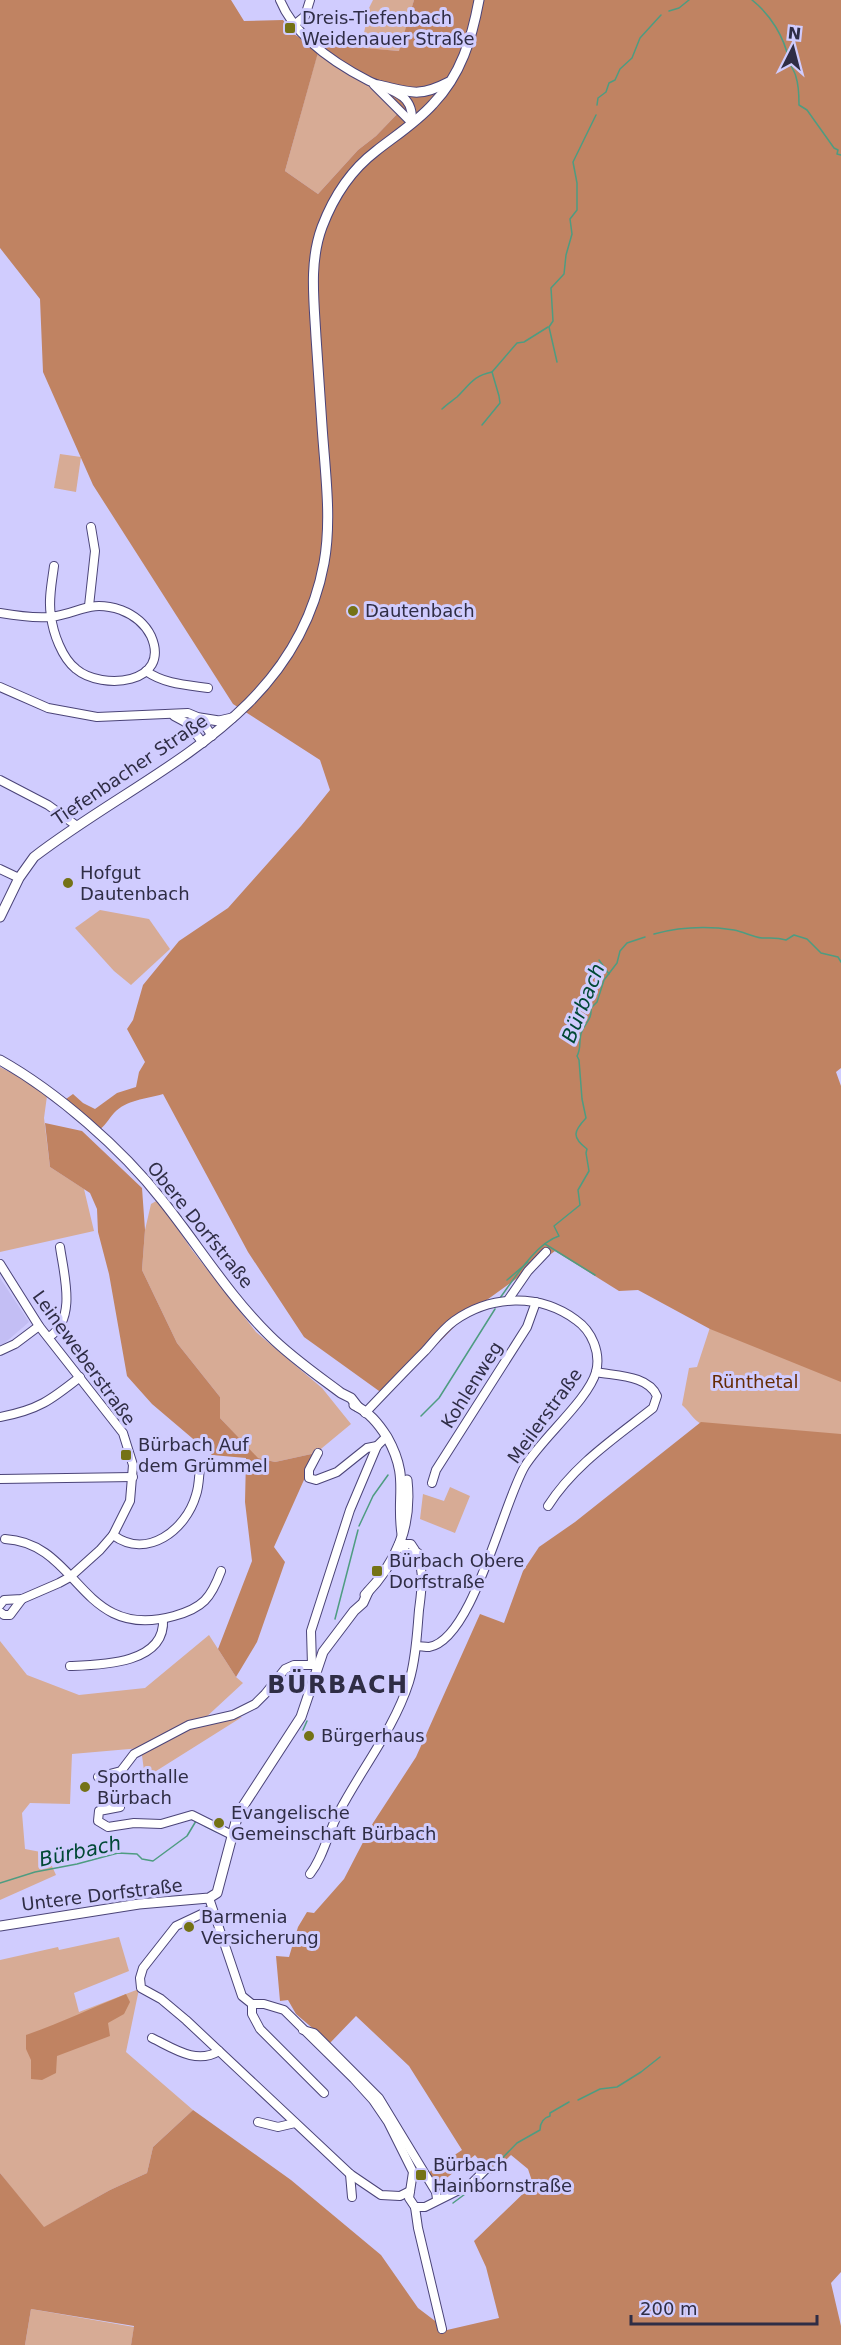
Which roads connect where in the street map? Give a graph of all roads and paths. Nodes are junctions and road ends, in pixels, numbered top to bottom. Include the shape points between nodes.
1 (280, 0) edge
2 (310, 0) edge
3 (479, 0) edge
4 (294, 25) junction
5 (451, 81) junction
6 (374, 83) junction
7 (412, 123) junction
8 (91, 527) dead end
9 (54, 566) dead end
10 (89, 606) junction
11 (0, 613) edge
12 (51, 617) junction
13 (146, 671) junction
14 (0, 687) edge
15 (208, 688) dead end
16 (170, 714) junction
17 (200, 718) junction
18 (234, 718) junction
19 (212, 736) junction
20 (203, 743) junction
21 (0, 780) edge
22 (77, 826) junction
23 (0, 869) edge
24 (19, 878) junction
25 (0, 917) edge
26 (0, 1060) edge
27 (60, 1247) dead end
28 (546, 1252) dead end
29 (0, 1264) edge
30 (508, 1300) junction
31 (536, 1302) junction
32 (39, 1326) junction
33 (49, 1337) junction
34 (0, 1351) edge
35 (596, 1372) junction
36 (80, 1377) junction
37 (362, 1410) junction
38 (0, 1417) edge
39 (386, 1437) junction
40 (377, 1446) junction
41 (318, 1453) dead end
42 (200, 1467) dead end
43 (133, 1477) junction
44 (0, 1479) edge
45 (432, 1483) dead end
46 (548, 1506) dead end
47 (113, 1535) junction
48 (5, 1539) dead end
49 (399, 1543) junction
50 (221, 1571) dead end
51 (70, 1577) junction
52 (22, 1599) junction
53 (0, 1605) edge
54 (0, 1612) edge
55 (163, 1619) junction
56 (416, 1646) junction
57 (70, 1666) dead end
58 (316, 1667) junction
59 (98, 1778) dead end
60 (120, 1807) dead end
61 (232, 1835) junction
62 (310, 1874) dead end
63 (209, 1898) junction
64 (212, 1909) junction
65 (0, 1926) edge
66 (252, 2004) junction
67 (303, 2030) junction
68 (152, 2038) dead end
69 (219, 2051) junction
70 (324, 2092) dead end
71 (258, 2122) dead end
72 (295, 2123) junction
73 (486, 2169) dead end
74 (413, 2172) junction
75 (350, 2174) junction
76 (434, 2190) junction
77 (410, 2191) junction
78 (352, 2196) dead end
79 (437, 2199) junction
80 (415, 2207) junction
81 (442, 2329) dead end

1 - 4 street
2 - 4 street via 305,16
3 - 5 street, Tiefenbacher Straße via 471,40
4 - 6 street via 319,48
5 - 6 street via 418,94
5 - 7 street, Tiefenbacher Straße via 434,104
6 - 7 street
6 - 7 street via 406,100
7 - 18 street, Tiefenbacher Straße via 349,178 329,212 317,247 314,301 327,487 324,562 316,594 288,656
8 - 10 street via 95,551
9 - 12 street
10 - 12 street
10 - 13 street via 121,611 142,624 155,649 153,664
11 - 12 street
12 - 13 street via 66,658 90,677 112,681 133,678
13 - 15 street via 173,683
14 - 16 street via 48,708 74,714 113,718
16 - 17 street via 188,713
16 - 20 street via 187,723
17 - 18 street
17 - 19 street
18 - 19 street, Tiefenbacher Straße
19 - 20 street, Tiefenbacher Straße
20 - 22 street, Tiefenbacher Straße
21 - 22 street via 48,805
22 - 24 street, Tiefenbacher Straße via 34,857
23 - 24 street
24 - 25 street, Tiefenbacher Straße
26 - 37 street, Obere Dorfstraße via 50,1092 125,1160 160,1197 270,1337
27 - 33 street via 66,1307 62,1322
28 - 30 street
29 - 32 street, Leineweberstraße
30 - 31 street, Meilerstraße
30 - 37 street, Meilerstraße via 477,1308 452,1322
31 - 35 street, Meilerstraße via 558,1309 585,1328 597,1355
31 - 45 street, Kohlenweg via 527,1327 436,1470
32 - 33 street, Leineweberstraße
32 - 34 street
33 - 36 street, Leineweberstraße
35 - 46 street via 651,1386 656,1402 583,1462
35 - 56 street, Meilerstraße via 584,1394 517,1479 482,1578 458,1621 435,1645
36 - 38 street via 30,1411
36 - 43 street, Leineweberstraße via 123,1433
37 - 39 street, Obere Dorfstraße
39 - 40 street, Obere Dorfstraße
39 - 49 street, Obere Dorfstraße via 407,1477 407,1523
40 - 41 street via 367,1448 337,1472 316,1480 309,1478 309,1470
40 - 58 street, Obere Dorfstraße via 350,1510 311,1631
42 - 47 street via 196,1495 185,1518 172,1532 139,1545 120,1541
43 - 44 street
43 - 47 street, Leineweberstraße via 130,1501
47 - 51 street, Leineweberstraße
48 - 51 street via 20,1540 46,1551
49 - 56 street via 411,1544 418,1553 423,1579
49 - 58 street, Obere Dorfstraße via 393,1561 329,1642
50 - 55 street via 208,1598 183,1614
51 - 52 street, Leineweberstraße
51 - 55 street via 104,1608 130,1618
52 - 53 street, Leineweberstraße via 7,1599
52 - 54 street, Leineweberstraße via 10,1615
55 - 57 street via 164,1629 158,1642 136,1657
56 - 62 street via 409,1681 395,1716 339,1812
58 - 59 street via 294,1665 285,1669 255,1704 233,1715 189,1725 134,1754 121,1771
58 - 61 street, Obere Dorfstraße via 294,1730 238,1814
60 - 61 street via 99,1811 98,1821 108,1827 161,1824 192,1815
61 - 63 street, Obere Dorfstraße via 221,1884
63 - 64 street
63 - 65 street, Untere Dorfstraße
64 - 66 street via 242,1996
64 - 69 street via 176,1926 143,1968 140,1978 141,1988 161,1999
66 - 67 street via 284,2010
66 - 70 street via 252,2014 260,2028
67 - 74 street via 373,2100
67 - 76 street via 314,2033 379,2098
68 - 69 street via 191,2056 212,2056
69 - 72 street
71 - 72 street via 279,2127
72 - 75 street
73 - 79 street via 471,2184
74 - 76 street
74 - 77 street
75 - 77 street via 381,2195 400,2196
75 - 78 street
76 - 79 street
77 - 80 street via 409,2198
79 - 80 street via 425,2207
80 - 81 street

